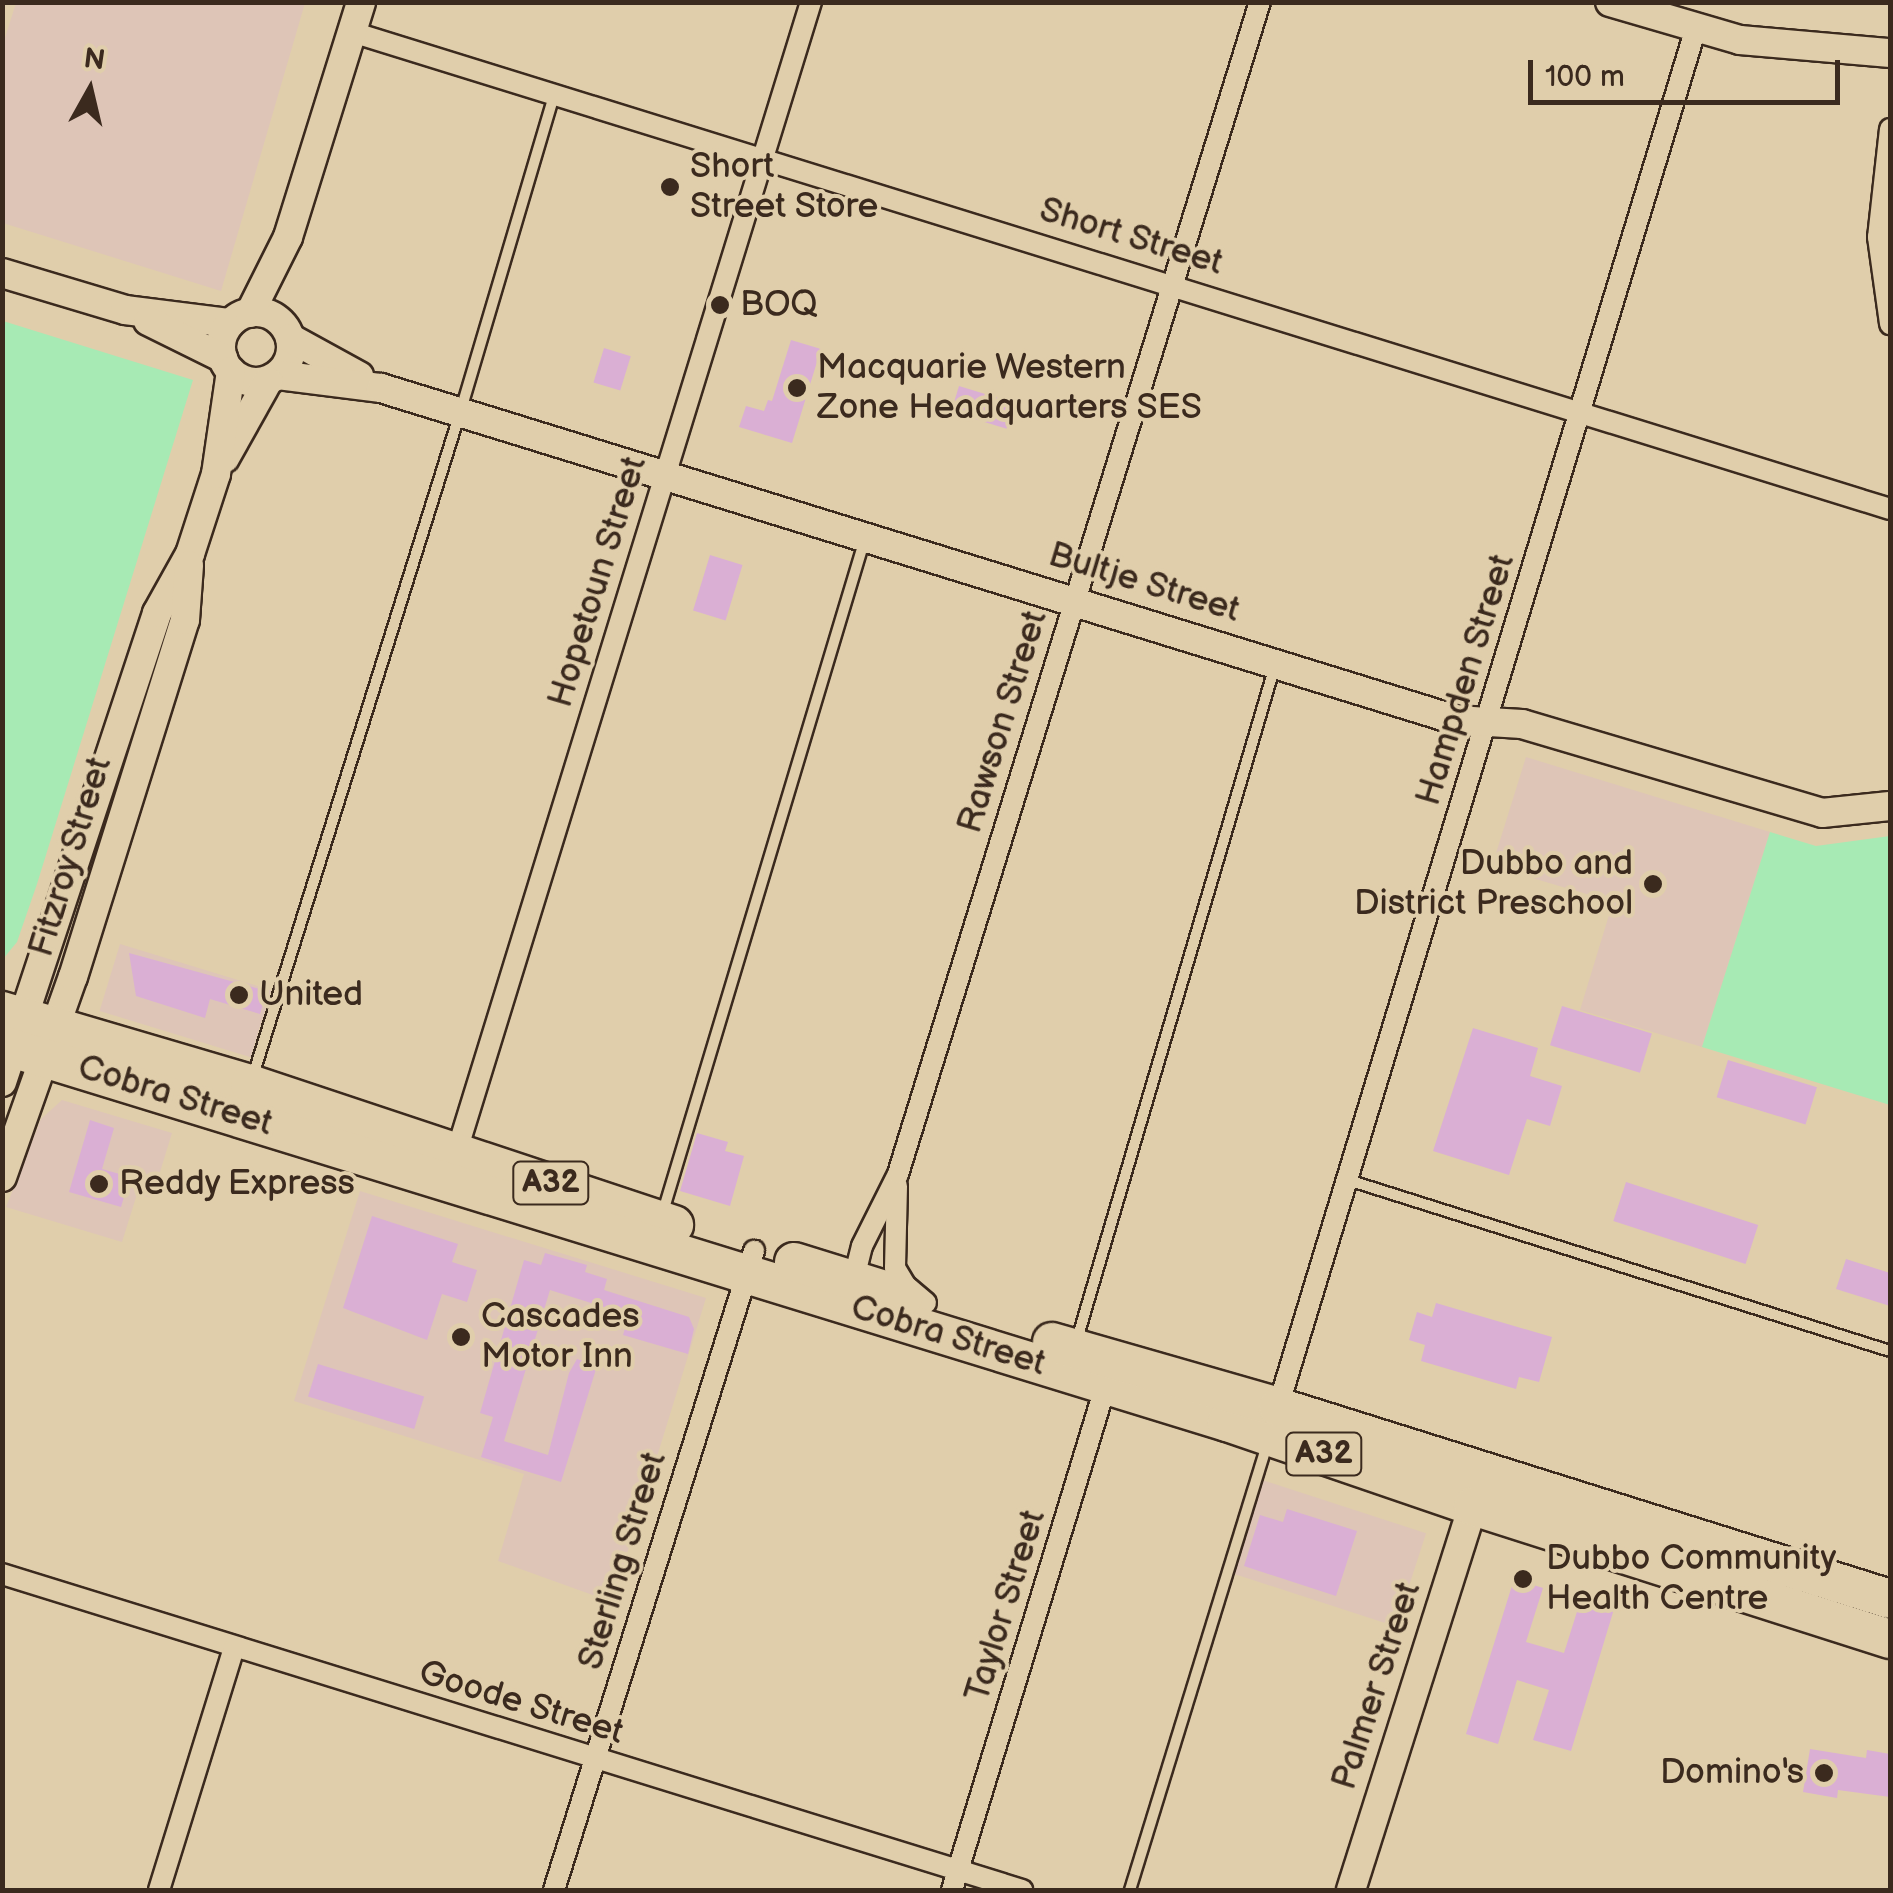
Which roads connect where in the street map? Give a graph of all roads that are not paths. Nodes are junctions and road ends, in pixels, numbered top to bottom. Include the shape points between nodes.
1 (362, 2) edge
2 (811, 2) edge
3 (1260, 2) edge
4 (1610, 2) edge
5 (1696, 28) junction
6 (352, 32) junction
7 (1890, 54) edge
8 (554, 95) junction
9 (1890, 128) edge
10 (762, 160) junction
11 (288, 236) junction
12 (2, 272) edge
13 (1172, 284) junction
14 (125, 310) junction
15 (240, 318) junction
16 (1890, 324) edge
17 (286, 330) junction
18 (227, 365) junction
19 (273, 378) junction
20 (381, 388) junction
21 (1582, 411) junction
22 (460, 412) junction
23 (216, 474) junction
24 (664, 476) junction
25 (1890, 509) edge
26 (865, 536) junction
27 (1074, 601) junction
28 (1276, 663) junction
29 (1488, 722) junction
30 (1890, 806) edge
31 (21, 1041) edge
32 (250, 1084) junction
33 (452, 1165) junction
34 (898, 1174) junction
35 (2, 1177) edge
36 (1348, 1180) junction
37 (660, 1221) junction
38 (750, 1262) junction
39 (852, 1279) junction
40 (930, 1317) junction
41 (1076, 1349) junction
42 (1890, 1351) edge
43 (1108, 1386) junction
44 (1274, 1421) junction
45 (1407, 1450) junction
46 (1473, 1506) junction
47 (2, 1574) edge
48 (1890, 1599) edge
49 (1890, 1638) edge
50 (234, 1648) junction
51 (595, 1759) junction
52 (955, 1880) edge
53 (159, 1890) edge
54 (554, 1890) edge
55 (1022, 1890) edge
56 (1130, 1890) edge
57 (1352, 1890) edge

1 - 6 street
2 - 10 street, Hopetoun Street
3 - 13 street, Rawson Street
4 - 5 street
5 - 7 street via 1778,45
5 - 21 street, Hampden Street
6 - 8 street, Short Street
6 - 11 street
8 - 10 street, Short Street
8 - 22 lane
9 - 16 street via 1878,237
10 - 13 street, Short Street
10 - 24 street, Hopetoun Street
11 - 15 street
11 - 17 street
12 - 14 street
13 - 21 street, Short Street
13 - 27 street, Rawson Street
14 - 15 street
14 - 18 street
15 - 17 street via 262,312
15 - 18 street via 222,339
17 - 19 street via 288,362
17 - 20 street, Bultje Street
18 - 19 street via 248,382
18 - 23 street, Fitzroy Street
19 - 20 street, Bultje Street
19 - 23 street, Fitzroy Street
20 - 22 street, Bultje Street
21 - 25 street, Short Street
21 - 29 street, Hampden Street
22 - 24 street, Bultje Street
22 - 32 lane
23 - 31 street, Fitzroy Street via 190,554 184,620
24 - 26 street, Bultje Street
24 - 33 street, Hopetoun Street
26 - 27 street, Bultje Street
26 - 37 lane
27 - 28 street, Bultje Street
27 - 34 street, Rawson Street
28 - 29 street, Bultje Street via 1456,720
28 - 41 lane
29 - 30 street, Bultje Street via 1522,724 1822,813
29 - 36 street, Hampden Street
31 - 32 highway, Cobra Street / A32
31 - 33 highway, Cobra Street / A32
31 - 35 street, Fitzroy Street
32 - 33 highway, Cobra Street / A32
33 - 37 highway, Cobra Street / A32
33 - 38 highway, Cobra Street / A32
34 - 39 street, Rawson Street
34 - 40 street, Rawson Street via 895,1268
36 - 42 lane
36 - 44 street, Hampden Street
37 - 38 highway, Cobra Street / A32
38 - 39 highway, Cobra Street / A32
38 - 40 highway, Cobra Street / A32
38 - 51 street, Sterling Street
39 - 40 highway, Cobra Street / A32
40 - 41 highway, Cobra Street / A32
40 - 43 highway, Cobra Street / A32
41 - 43 street via 1102,1367
41 - 44 highway, Cobra Street / A32
43 - 44 highway, Cobra Street / A32 via 1228,1422
43 - 52 street, Taylor Street
44 - 45 highway, Cobra Street / A32
44 - 46 highway, Cobra Street / A32
44 - 56 lane
45 - 46 highway via 1458,1474
45 - 48 highway, Cobra Street / A32
46 - 49 highway, Cobra Street / A32
46 - 57 street, Palmer Street
47 - 50 street, Goode Street
50 - 51 street, Goode Street
50 - 53 street
51 - 52 street, Goode Street
51 - 54 street, Sterling Street
52 - 55 street, Goode Street

